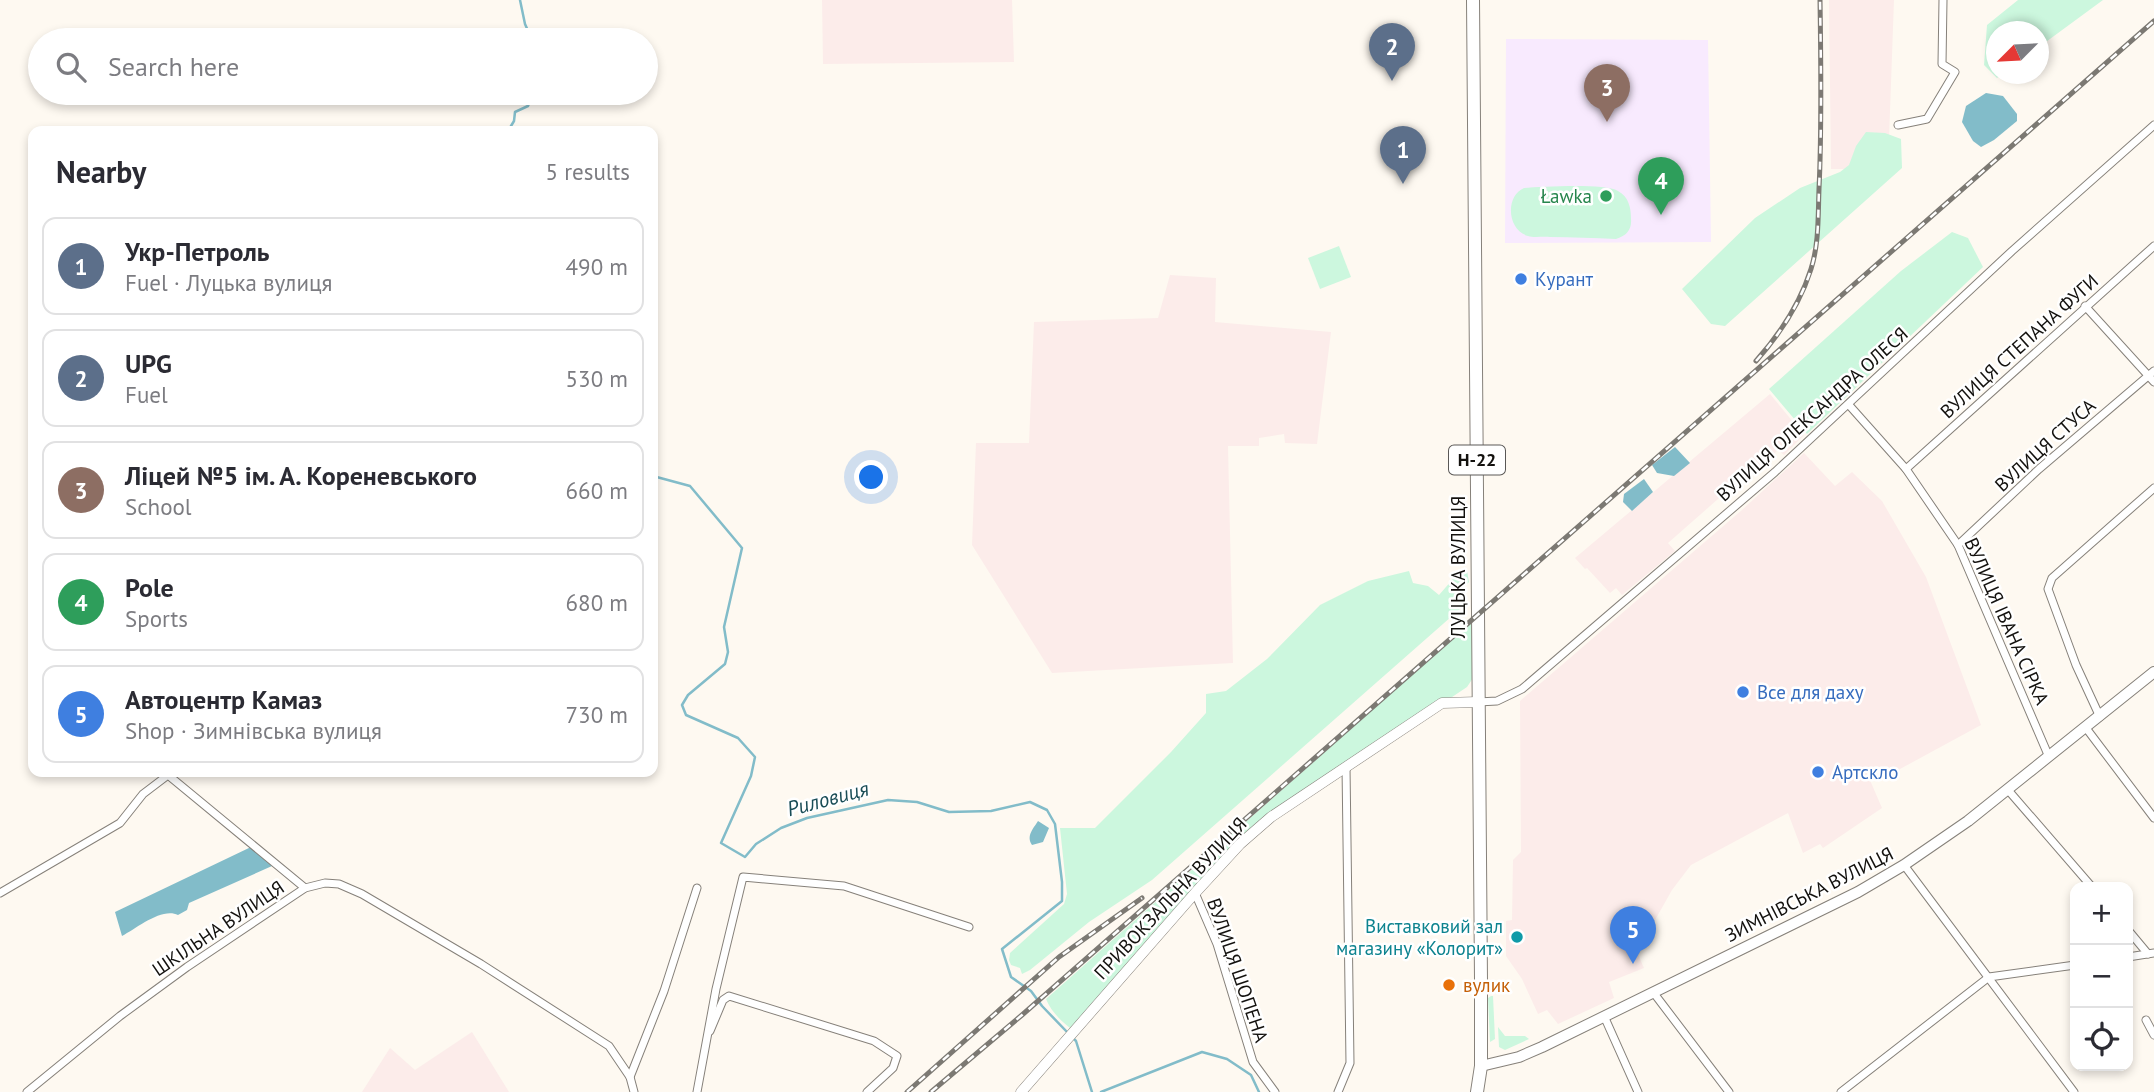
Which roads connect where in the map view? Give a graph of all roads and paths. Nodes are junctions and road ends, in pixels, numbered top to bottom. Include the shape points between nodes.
1 (1473, 0) edge
2 (1943, 0) edge
3 (1898, 125) dead end
4 (2154, 125) edge
5 (2154, 246) edge
6 (2085, 306) junction
7 (2151, 373) edge
8 (2154, 382) edge
9 (1849, 405) junction
10 (1906, 469) junction
11 (2154, 488) edge
12 (1958, 545) junction
13 (2154, 672) edge
14 (1478, 702) junction
15 (2100, 717) junction
16 (2086, 728) junction
17 (2049, 757) junction
18 (1346, 767) junction
19 (165, 777) edge
20 (170, 777) edge
21 (2008, 790) junction
22 (2154, 818) edge
23 (1904, 865) junction
24 (2088, 882) edge
25 (305, 888) junction
26 (697, 888) dead end
27 (0, 893) edge
28 (1195, 893) junction
29 (969, 927) dead end
30 (2133, 935) edge
31 (2151, 953) edge
32 (2133, 956) edge
33 (2070, 965) edge
34 (1989, 977) junction
35 (1653, 992) junction
36 (1604, 1016) junction
37 (2146, 1020) dead end
38 (708, 1034) junction
39 (2154, 1035) edge
40 (1481, 1066) junction
41 (630, 1077) junction
42 (27, 1092) edge
43 (634, 1092) edge
44 (697, 1092) edge
45 (867, 1092) edge
46 (1021, 1092) edge
47 (1275, 1092) edge
48 (1338, 1092) edge
49 (1477, 1092) edge
50 (1638, 1092) edge
51 (1729, 1092) edge
52 (1841, 1092) edge
53 (2074, 1092) edge

1 - 14 main road, ЛУЦЬКА ВУЛИЦЯ / Н-22
2 - 3 street via 1942,64 1955,72 1927,119
4 - 9 street, ВУЛИЦЯ ОЛЕКСАНДРА ОЛЕСЯ
5 - 6 street, ВУЛИЦЯ СТЕПАНА ФУГИ
6 - 7 street
6 - 10 street, ВУЛИЦЯ СТЕПАНА ФУГИ
7 - 8 street
7 - 12 street, ВУЛИЦЯ СТУСА
9 - 10 street, ВУЛИЦЯ ІВАНА СІРКА
9 - 14 street, ВУЛИЦЯ ОЛЕКСАНДРА ОЛЕСЯ via 1522,689 1497,701
10 - 12 street, ВУЛИЦЯ ІВАНА СІРКА
11 - 15 street via 2052,578 2048,589
12 - 17 street, ВУЛИЦЯ ІВАНА СІРКА
13 - 15 main road, ЗИМНІВСЬКА ВУЛИЦЯ
14 - 18 street, ПРИВОКЗАЛЬНА ВУЛИЦЯ via 1441,704
14 - 40 main road, ЛУЦЬКА ВУЛИЦЯ / Н-22
15 - 16 main road, ЗИМНІВСЬКА ВУЛИЦЯ
16 - 17 main road, ЗИМНІВСЬКА ВУЛИЦЯ
16 - 22 street
17 - 21 main road, ЗИМНІВСЬКА ВУЛИЦЯ
18 - 28 street, ПРИВОКЗАЛЬНА ВУЛИЦЯ via 1271,817
18 - 48 street via 1350,1063
19 - 27 street via 143,794 120,823
20 - 25 street
21 - 23 main road, ЗИМНІВСЬКА ВУЛИЦЯ
21 - 24 street
23 - 34 street
23 - 35 main road, ЗИМНІВСЬКА ВУЛИЦЯ
25 - 41 street, ШКІЛЬНА ВУЛИЦЯ via 339,884 362,894 609,1046
25 - 42 street, ШКІЛЬНА ВУЛИЦЯ via 120,1016
26 - 41 street
28 - 46 street, ПРИВОКЗАЛЬНА ВУЛИЦЯ
28 - 47 street, ВУЛИЦЯ ШОПЕНА via 1217,944 1253,1062
29 - 38 street via 844,886 743,877
30 - 31 street
31 - 32 street
33 - 34 street
34 - 52 street
34 - 53 street
35 - 36 main road, ЗИМНІВСЬКА ВУЛИЦЯ
35 - 51 street
36 - 40 main road, ЗИМНІВСЬКА ВУЛИЦЯ via 1519,1057
36 - 50 street
37 - 39 street
38 - 44 street
38 - 45 street via 729,996 874,1041 897,1056 893,1068
40 - 49 main road, ЛУЦЬКА ВУЛИЦЯ / Н-22
41 - 43 street, ШКІЛЬНА ВУЛИЦЯ

